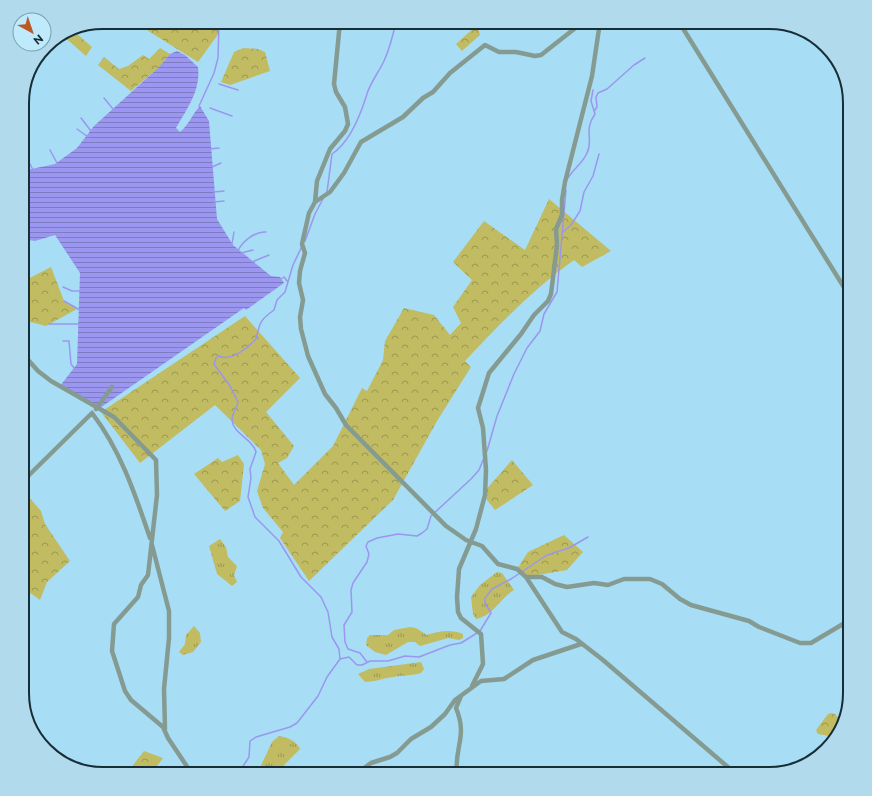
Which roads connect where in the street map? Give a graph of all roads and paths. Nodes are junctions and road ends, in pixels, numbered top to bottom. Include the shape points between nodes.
1 (339, 29) edge
2 (574, 29) edge
3 (599, 29) edge
4 (684, 29) edge
5 (315, 202) junction
6 (843, 286) edge
7 (29, 361) edge
8 (112, 386) dead end
9 (97, 408) junction
10 (92, 413) junction
11 (29, 475) edge
12 (151, 540) junction
13 (471, 541) junction
14 (526, 576) junction
15 (843, 624) edge
16 (581, 644) junction
17 (472, 686) junction
18 (462, 694) junction
19 (165, 730) junction
20 (187, 767) edge
21 (366, 767) edge
22 (457, 767) edge
23 (728, 767) edge

1 - 5 street via 334,84 345,107 348,124 324,161 317,181
2 - 5 street via 541,55 499,52 485,45 450,73 403,117 361,142 330,192
3 - 13 street via 592,76 565,182 561,219 556,229 558,246 551,294 489,373 478,408 483,428 485,495
4 - 6 street
5 - 13 street via 309,213 302,244 304,258 299,283 303,300 300,329 308,356 325,394 346,425 371,452 446,526
7 - 9 street via 42,375
8 - 9 street
9 - 10 street
9 - 12 street via 114,417 156,460 157,494
10 - 11 street
10 - 12 street via 123,462
12 - 19 street via 169,611 164,689
12 - 19 street via 148,575 141,585 138,597 114,624 112,646 131,700
13 - 14 street via 482,546 498,564 517,569
13 - 17 street via 457,574 457,597 461,618 481,634 482,664
14 - 15 street via 542,577 567,587 594,583 608,585 626,578 650,579 662,584 690,605 749,621 800,643 811,643
14 - 16 street via 562,632
16 - 17 street via 533,660 504,679 486,679
16 - 23 street
17 - 18 street
18 - 21 street via 431,727 411,739 397,753
18 - 22 street via 456,708 462,723
19 - 20 street

